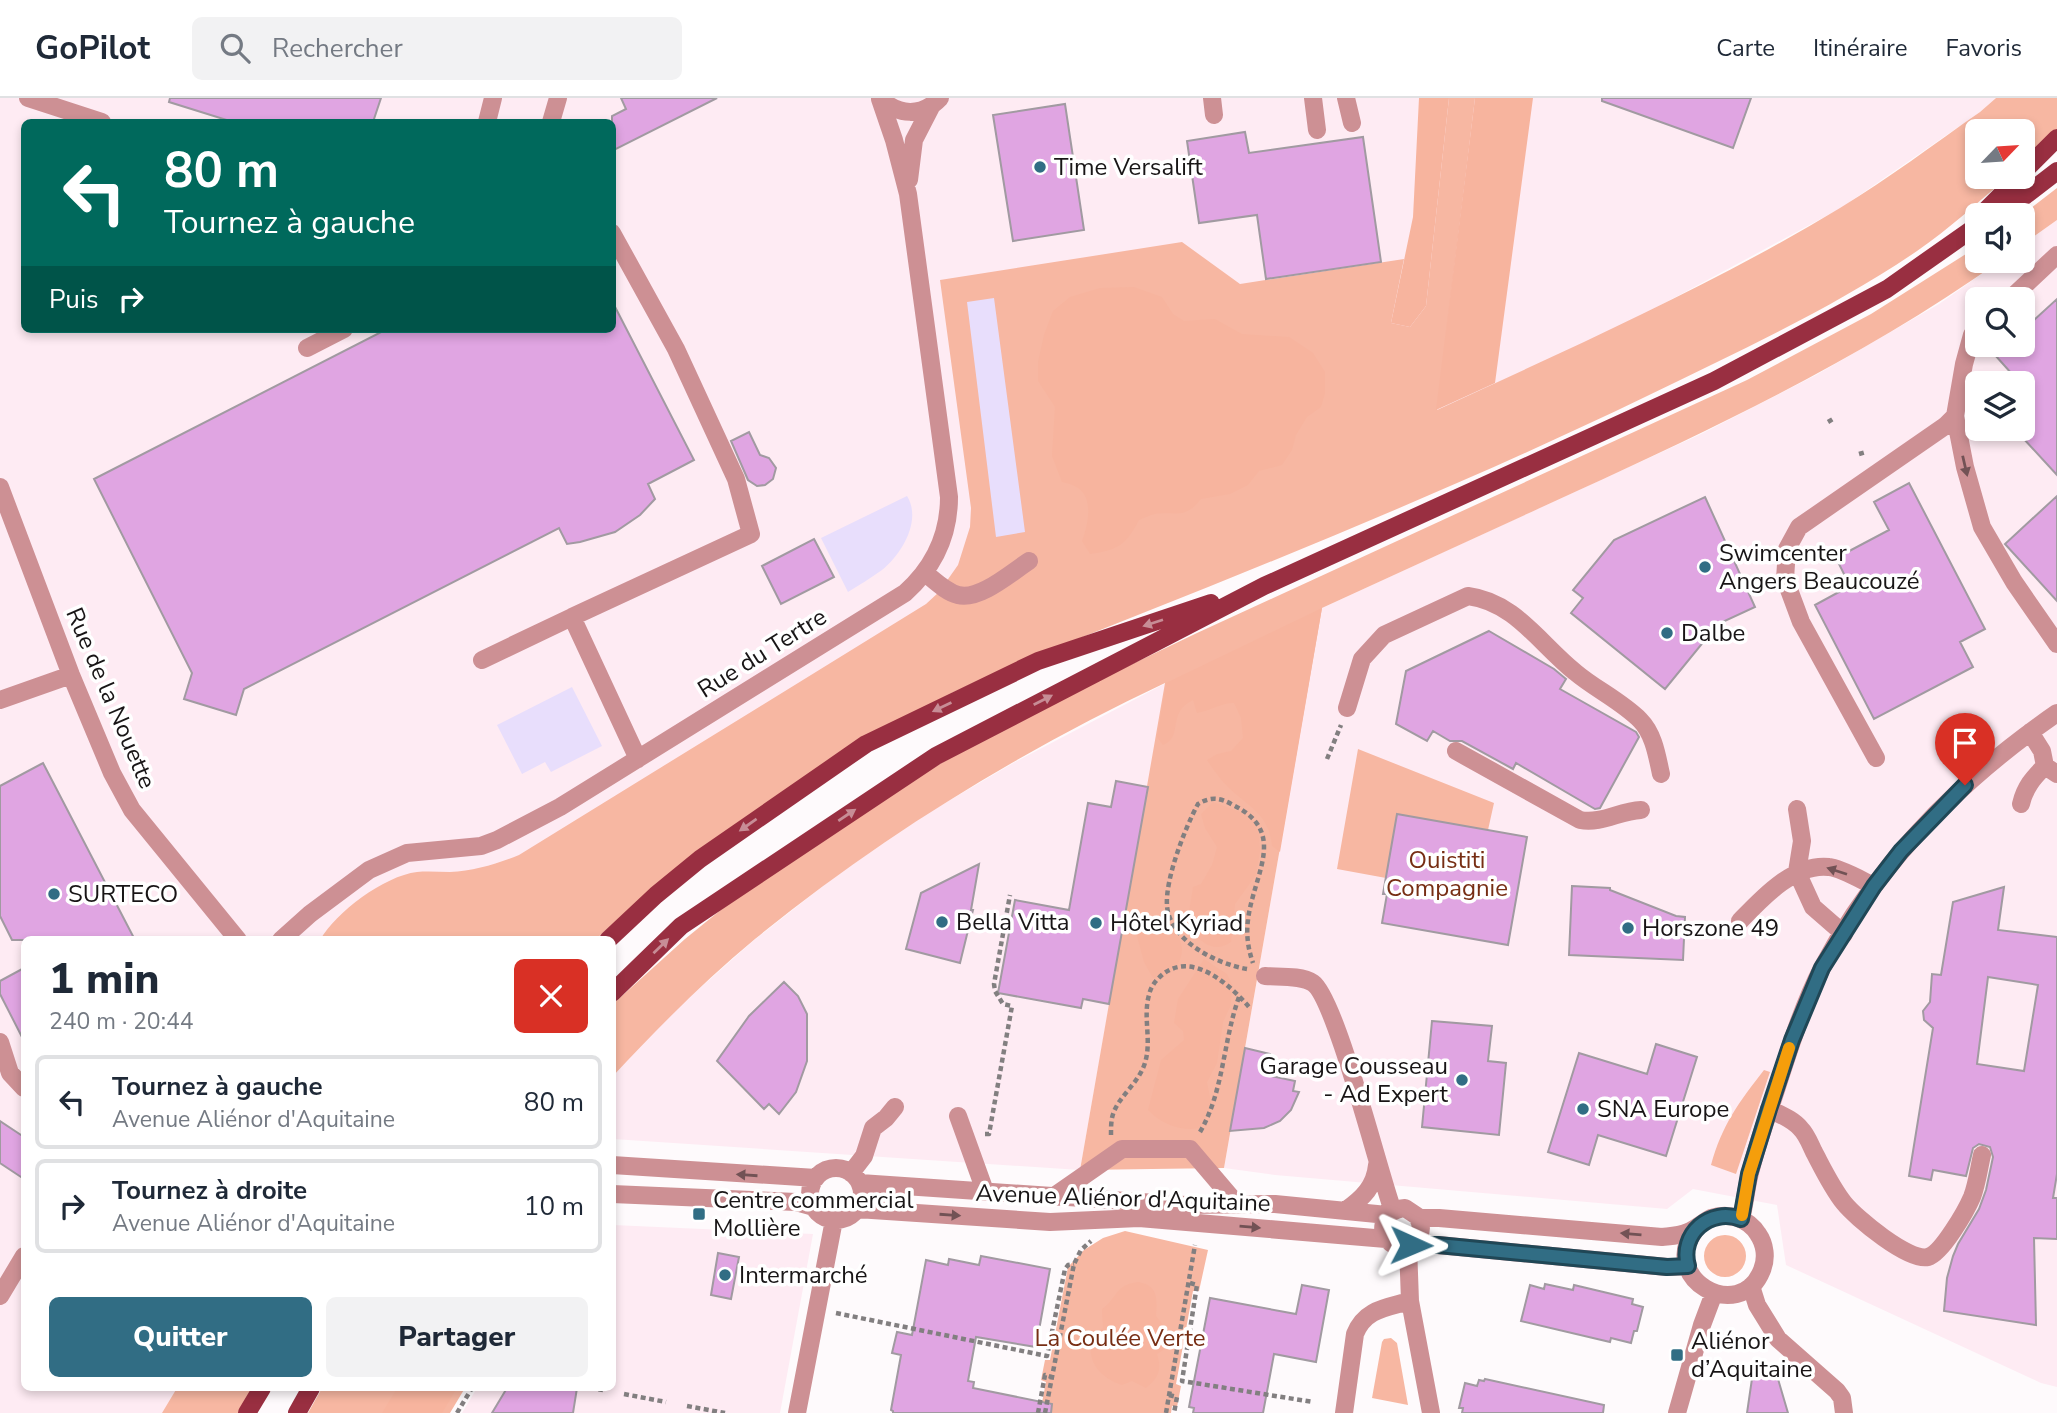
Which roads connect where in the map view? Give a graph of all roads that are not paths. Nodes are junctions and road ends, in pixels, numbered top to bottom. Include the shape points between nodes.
1 (28, 98) edge
2 (493, 98) edge
3 (558, 98) edge
4 (880, 98) edge
5 (1313, 98) edge
6 (1346, 98) edge
7 (935, 102) edge
8 (93, 119) edge
9 (488, 119) edge
10 (552, 119) edge
11 (1352, 123) dead end
12 (1317, 130) dead end
13 (2057, 138) edge
14 (2035, 160) edge
15 (2057, 171) edge
16 (2007, 189) edge
17 (908, 194) junction
18 (1993, 203) edge
19 (2012, 203) edge
20 (1965, 231) edge
21 (1965, 232) edge
22 (1962, 234) junction
23 (616, 240) edge
24 (2057, 255) edge
25 (2023, 287) edge
26 (336, 333) edge
27 (307, 348) dead end
28 (1966, 357) edge
29 (1955, 416) junction
30 (0, 487) edge
31 (1029, 561) dead end
32 (925, 573) junction
33 (1264, 586) junction
34 (572, 617) junction
35 (2056, 641) edge
36 (482, 660) dead end
37 (71, 676) junction
38 (0, 700) edge
39 (1348, 708) road end
40 (2057, 713) edge
41 (2030, 732) junction
42 (1455, 751) dead end
43 (1875, 758) dead end
44 (638, 759) junction
45 (2051, 770) edge
46 (1661, 774) dead end
47 (2021, 804) dead end
48 (1797, 809) dead end
49 (1641, 810) dead end
50 (1797, 872) junction
51 (1874, 886) junction
52 (1740, 921) dead end
53 (1844, 934) junction
54 (235, 936) edge
55 (285, 936) edge
56 (612, 936) edge
57 (1260, 973) road end
58 (616, 989) edge
59 (0, 1042) edge
60 (5, 1070) edge
61 (21, 1085) edge
62 (895, 1107) dead end
63 (1769, 1109) junction
64 (958, 1116) dead end
65 (1982, 1155) dead end
66 (1377, 1161) junction
67 (616, 1165) edge
68 (816, 1178) junction
69 (855, 1178) junction
70 (985, 1191) junction
71 (616, 1194) edge
72 (1053, 1197) junction
73 (1236, 1203) junction
74 (814, 1207) junction
75 (857, 1209) junction
76 (1346, 1210) junction
77 (1390, 1213) junction
78 (1419, 1218) junction
79 (1741, 1219) junction
80 (834, 1220) junction
81 (1697, 1228) junction
82 (1386, 1239) junction
83 (1411, 1245) junction
84 (21, 1261) edge
85 (1688, 1266) junction
86 (1751, 1286) junction
87 (1714, 1293) junction
88 (0, 1296) edge
89 (1410, 1301) junction
90 (260, 1391) edge
91 (309, 1391) edge
92 (247, 1413) edge
93 (297, 1413) edge
94 (797, 1413) edge
95 (1344, 1413) edge
96 (1432, 1413) edge
97 (1677, 1413) edge
98 (1844, 1413) edge

1 - 8 street
2 - 9 street
3 - 10 street
4 - 7 street via 904,112
4 - 17 street, Rue du Tertre
5 - 12 street
6 - 11 street
7 - 17 street, Rue du Tertre via 914,140
13 - 14 main road
15 - 19 main road
16 - 18 main road
17 - 32 street, Rue du Tertre via 949,497 942,542
20 - 22 main road
21 - 22 main road
22 - 33 main road via 1888,289 1714,381
23 - 34 street via 676,349 736,480 751,534
24 - 25 street
26 - 27 street
28 - 29 street
29 -> 35 street via 1982,527
29 - 43 street via 1799,527 1787,549 1785,579 1801,622
30 - 37 street, Rue de la Nouette
31 - 32 street via 970,596 952,593
32 - 44 street, Rue du Tertre via 905,593
33 -> 56 main road via 1038,660 866,744 700,859
58 -> 33 main road via 681,926 936,755
34 - 36 street
34 - 44 street
37 - 38 street
37 - 54 street, Rue de la Nouette via 132,810
39 - 46 street via 1362,659 1384,635 1468,596 1481,598 1507,609 1574,672 1640,720 1650,734
40 - 41 street
41 - 45 street
41 - 51 street via 1965,785
42 - 49 street via 1580,820 1598,821
44 - 55 street, Rue du Tertre via 497,840 461,849 407,853 369,870
45 - 47 street via 2031,780
48 - 50 street via 1802,841
51 -> 50 street via 1830,866
50 - 52 street
50 - 53 street via 1813,907
51 - 53 street
53 - 63 street via 1822,968
57 - 66 street via 1309,981 1320,990
59 - 60 street
60 - 61 street
62 - 69 street via 873,1128
63 - 65 street via 1800,1126 1830,1183 1864,1224 1921,1257 1934,1253 1958,1222 1972,1197
63 - 79 street
64 - 70 street
66 - 76 street via 1370,1188
66 - 77 street
68 -> 67 street
68 - 69 street via 839,1168
68 - 74 street via 811,1193
69 - 70 street, Avenue Aliénor d'Aquitaine
69 - 75 street via 862,1196
70 - 72 street, Avenue Aliénor d'Aquitaine
71 - 74 street via 796,1202
72 - 73 street, Avenue Aliénor d'Aquitaine via 1185,1205
72 - 73 street via 1122,1149 1191,1149
73 - 76 street, Avenue Aliénor d'Aquitaine
74 - 80 street
75 - 80 street
75 -> 82 street, Avenue Aliénor d'Aquitaine via 1049,1222 1139,1218
76 - 77 street, Avenue Aliénor d'Aquitaine
77 - 78 street, Avenue Aliénor d'Aquitaine via 1408,1209
77 - 82 street via 1382,1230
81 -> 78 street, Avenue Aliénor d'Aquitaine via 1662,1237
78 - 83 street via 1421,1232
79 - 81 street, Avenue Aliénor d'Aquitaine via 1718,1216
79 - 86 street via 1756,1230 1764,1250 1762,1272
80 - 94 street
81 - 85 street via 1687,1246
82 - 83 street, Avenue Aliénor d'Aquitaine via 1396,1246
83 - 85 street, Avenue Aliénor d'Aquitaine
83 - 89 street
84 - 88 street
85 - 87 street via 1697,1283
86 - 87 street via 1731,1294
86 - 98 street via 1778,1339 1837,1391
87 - 97 street
89 - 95 street via 1372,1313 1359,1324
89 - 96 street
90 - 92 main road
91 - 93 main road

